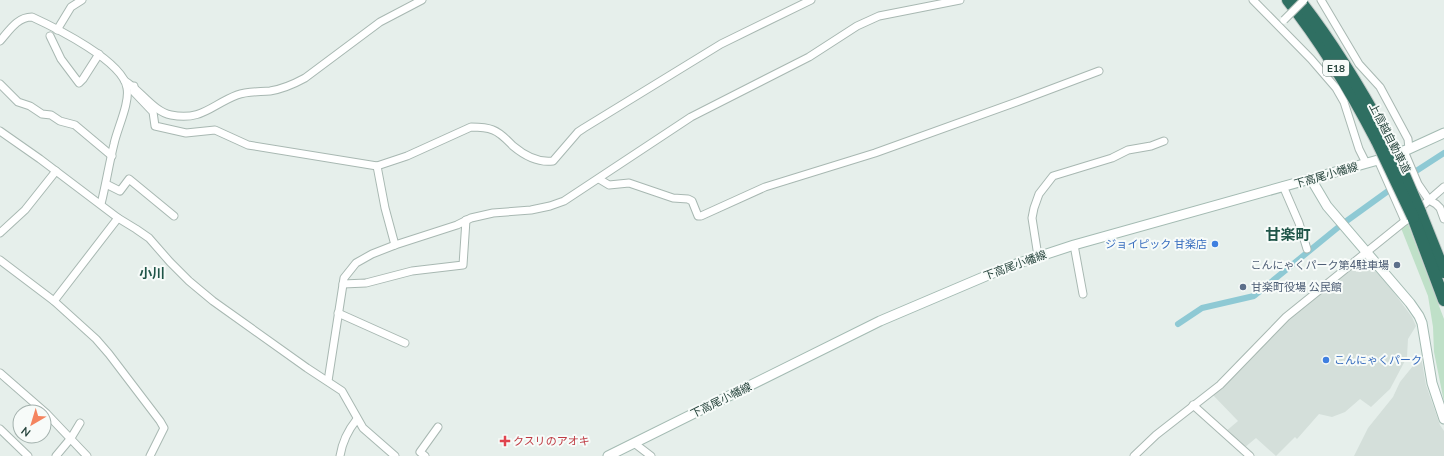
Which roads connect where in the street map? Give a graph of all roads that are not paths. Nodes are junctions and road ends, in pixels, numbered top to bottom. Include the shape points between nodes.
1 (82, 0) edge
2 (422, 0) edge
3 (811, 0) edge
4 (960, 0) edge
5 (1253, 0) edge
6 (1288, 0) edge
7 (1299, 0) edge
8 (1304, 0) edge
9 (1321, 0) edge
10 (1279, 25) junction
11 (57, 30) junction
12 (50, 36) dead end
13 (0, 41) edge
14 (99, 54) junction
15 (1099, 71) dead end
16 (125, 81) junction
17 (0, 84) edge
18 (134, 86) junction
19 (0, 131) edge
20 (1444, 134) edge
21 (1382, 138) junction
22 (1164, 141) dead end
23 (1407, 150) junction
24 (112, 156) junction
25 (1378, 160) junction
26 (1366, 163) junction
27 (377, 166) junction
28 (56, 171) junction
29 (599, 179) junction
30 (1311, 179) junction
31 (106, 184) junction
32 (1283, 186) junction
33 (1444, 187) edge
34 (1429, 200) junction
35 (101, 204) junction
36 (174, 216) dead end
37 (1413, 217) junction
38 (118, 218) junction
39 (1444, 219) edge
40 (466, 220) junction
41 (0, 233) edge
42 (395, 245) junction
43 (1074, 245) junction
44 (1307, 249) dead end
45 (1366, 252) junction
46 (1038, 256) junction
47 (0, 260) edge
48 (1444, 272) edge
49 (343, 284) junction
50 (1083, 294) dead end
51 (1444, 300) edge
52 (54, 301) junction
53 (338, 312) junction
54 (405, 343) dead end
55 (1, 378) edge
56 (328, 381) junction
57 (1193, 405) junction
58 (357, 419) junction
59 (1444, 419) edge
60 (80, 423) dead end
61 (438, 427) dead end
62 (0, 429) edge
63 (71, 438) junction
64 (634, 443) junction
65 (28, 456) edge
66 (56, 456) edge
67 (87, 456) edge
68 (150, 456) edge
69 (340, 456) edge
70 (395, 456) edge
71 (425, 456) edge
72 (608, 456) edge
73 (651, 456) edge
74 (1134, 456) edge
75 (1250, 456) edge

1 - 11 street via 71,8
2 - 18 street via 380,22 298,82 271,90 237,95 199,115 170,115 157,109
3 - 27 street via 721,44 590,124 578,132 554,161 538,161 513,146 494,130 471,127 407,156
4 - 29 street via 879,16 857,26 809,57 691,117
5 - 10 street
6 - 21 highway, 上信越自動車道 / E18 via 1332,61
7 - 21 highway, 上信越自動車道 / E18 via 1357,84
8 - 10 street, bridge
9 - 23 street via 1359,64 1380,87 1408,139
10 - 26 street via 1336,88 1344,102
11 - 13 street via 32,17 26,17 19,20
11 - 14 street
12 - 14 street via 79,83
14 - 16 street via 120,72
15 - 29 street via 875,153 765,187 701,216 698,216 692,201 688,199 673,198 629,183 610,185
16 - 18 street
16 - 24 street via 127,97
17 - 24 street via 18,102 42,114 75,125
18 - 27 street via 134,92 153,112 155,126 186,133 215,130 248,145
19 - 28 street
20 - 23 main road, 下高尾小幡線
21 - 37 highway, 上信越自動車道 / E18, bridge
22 - 46 street via 1128,150 1112,158 1054,176 1039,194 1034,208 1032,218
23 - 25 main road, 下高尾小幡線
23 - 34 street via 1418,184
24 - 31 street
25 - 26 main road, 下高尾小幡線
25 - 37 street
26 - 30 main road, 下高尾小幡線
27 - 42 street
28 - 35 street
28 - 41 street via 25,210
29 - 40 street via 564,201 550,206
30 - 32 main road, 下高尾小幡線
30 - 45 main road via 1327,206
31 - 35 street
31 - 36 street via 120,191 129,179
32 - 43 main road, 下高尾小幡線
32 - 44 street
33 - 34 street
34 - 37 street
34 - 39 street via 1440,208
35 - 38 street
37 - 45 street
37 - 48 highway, 上信越自動車道 / E18
37 - 51 highway, 上信越自動車道 / E18
38 - 52 street
38 - 56 street via 149,238 189,281 213,301
40 - 42 street
40 - 49 street via 463,265 412,271 366,283
42 - 49 street via 356,263 344,278
43 - 46 main road, 下高尾小幡線
43 - 50 street
45 - 57 street via 1286,317 1220,385
45 - 59 main road via 1419,316 1432,383
46 - 64 main road, 下高尾小幡線 via 992,272 880,321
47 - 52 street
49 - 53 street
52 - 68 street via 105,349 160,420 164,428
53 - 54 street
53 - 56 street
55 - 63 street via 47,414
56 - 58 street via 342,391
57 - 74 street
57 - 75 street
58 - 69 street via 341,448
58 - 70 street via 362,428
60 - 63 street
61 - 71 street via 420,452
62 - 65 street
63 - 66 street
63 - 67 street
64 - 72 main road, 下高尾小幡線
64 - 73 street

